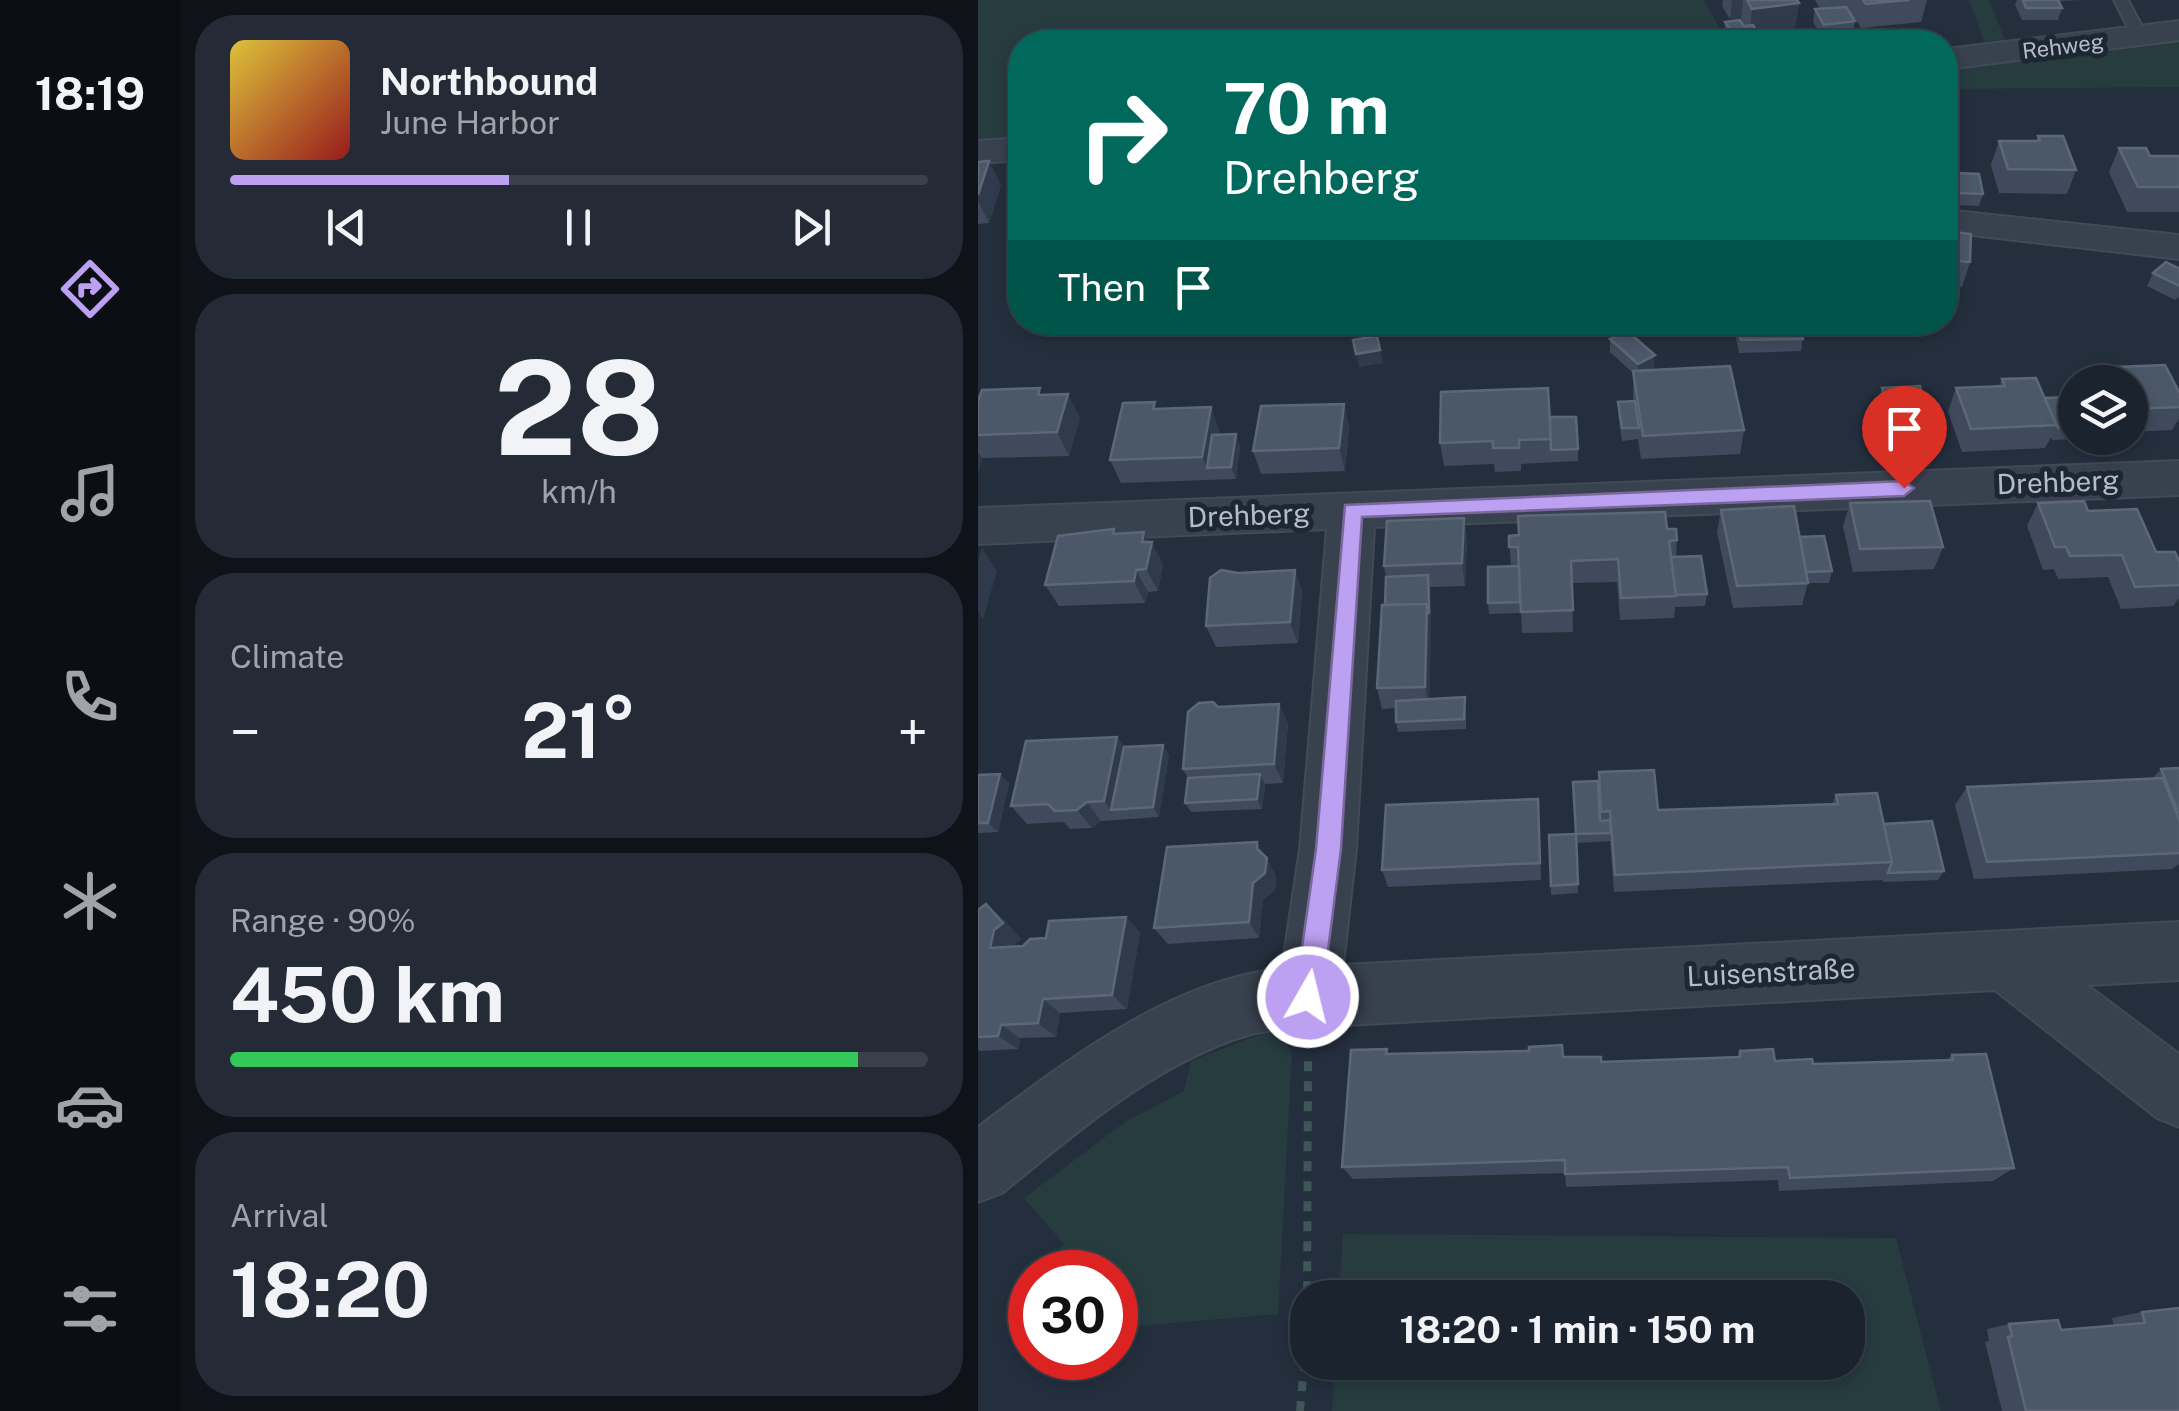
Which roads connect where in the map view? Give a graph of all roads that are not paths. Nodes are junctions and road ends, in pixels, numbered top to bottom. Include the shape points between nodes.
1 (2121, 0) edge
2 (2180, 30) edge
3 (2139, 36) junction
4 (1958, 58) edge
5 (1008, 151) edge
6 (978, 152) edge
7 (1958, 222) edge
8 (2180, 247) edge
9 (2180, 478) edge
10 (1352, 510) junction
11 (978, 526) edge
12 (2180, 951) edge
13 (2004, 960) junction
14 (1335, 996) junction
15 (2180, 1094) edge
16 (978, 1168) edge

1 - 3 lane
2 - 3 street, Rehweg
3 - 4 street, Rehweg
5 - 6 street
7 - 8 street
9 - 10 street, Drehberg
10 - 11 street, Drehberg
10 - 14 street via 1328,849
12 - 13 street, Luisenstraße
13 - 14 street, Luisenstraße
13 - 15 street
14 - 16 street, Luisenstraße via 1249,1004 1174,1035 1068,1098

